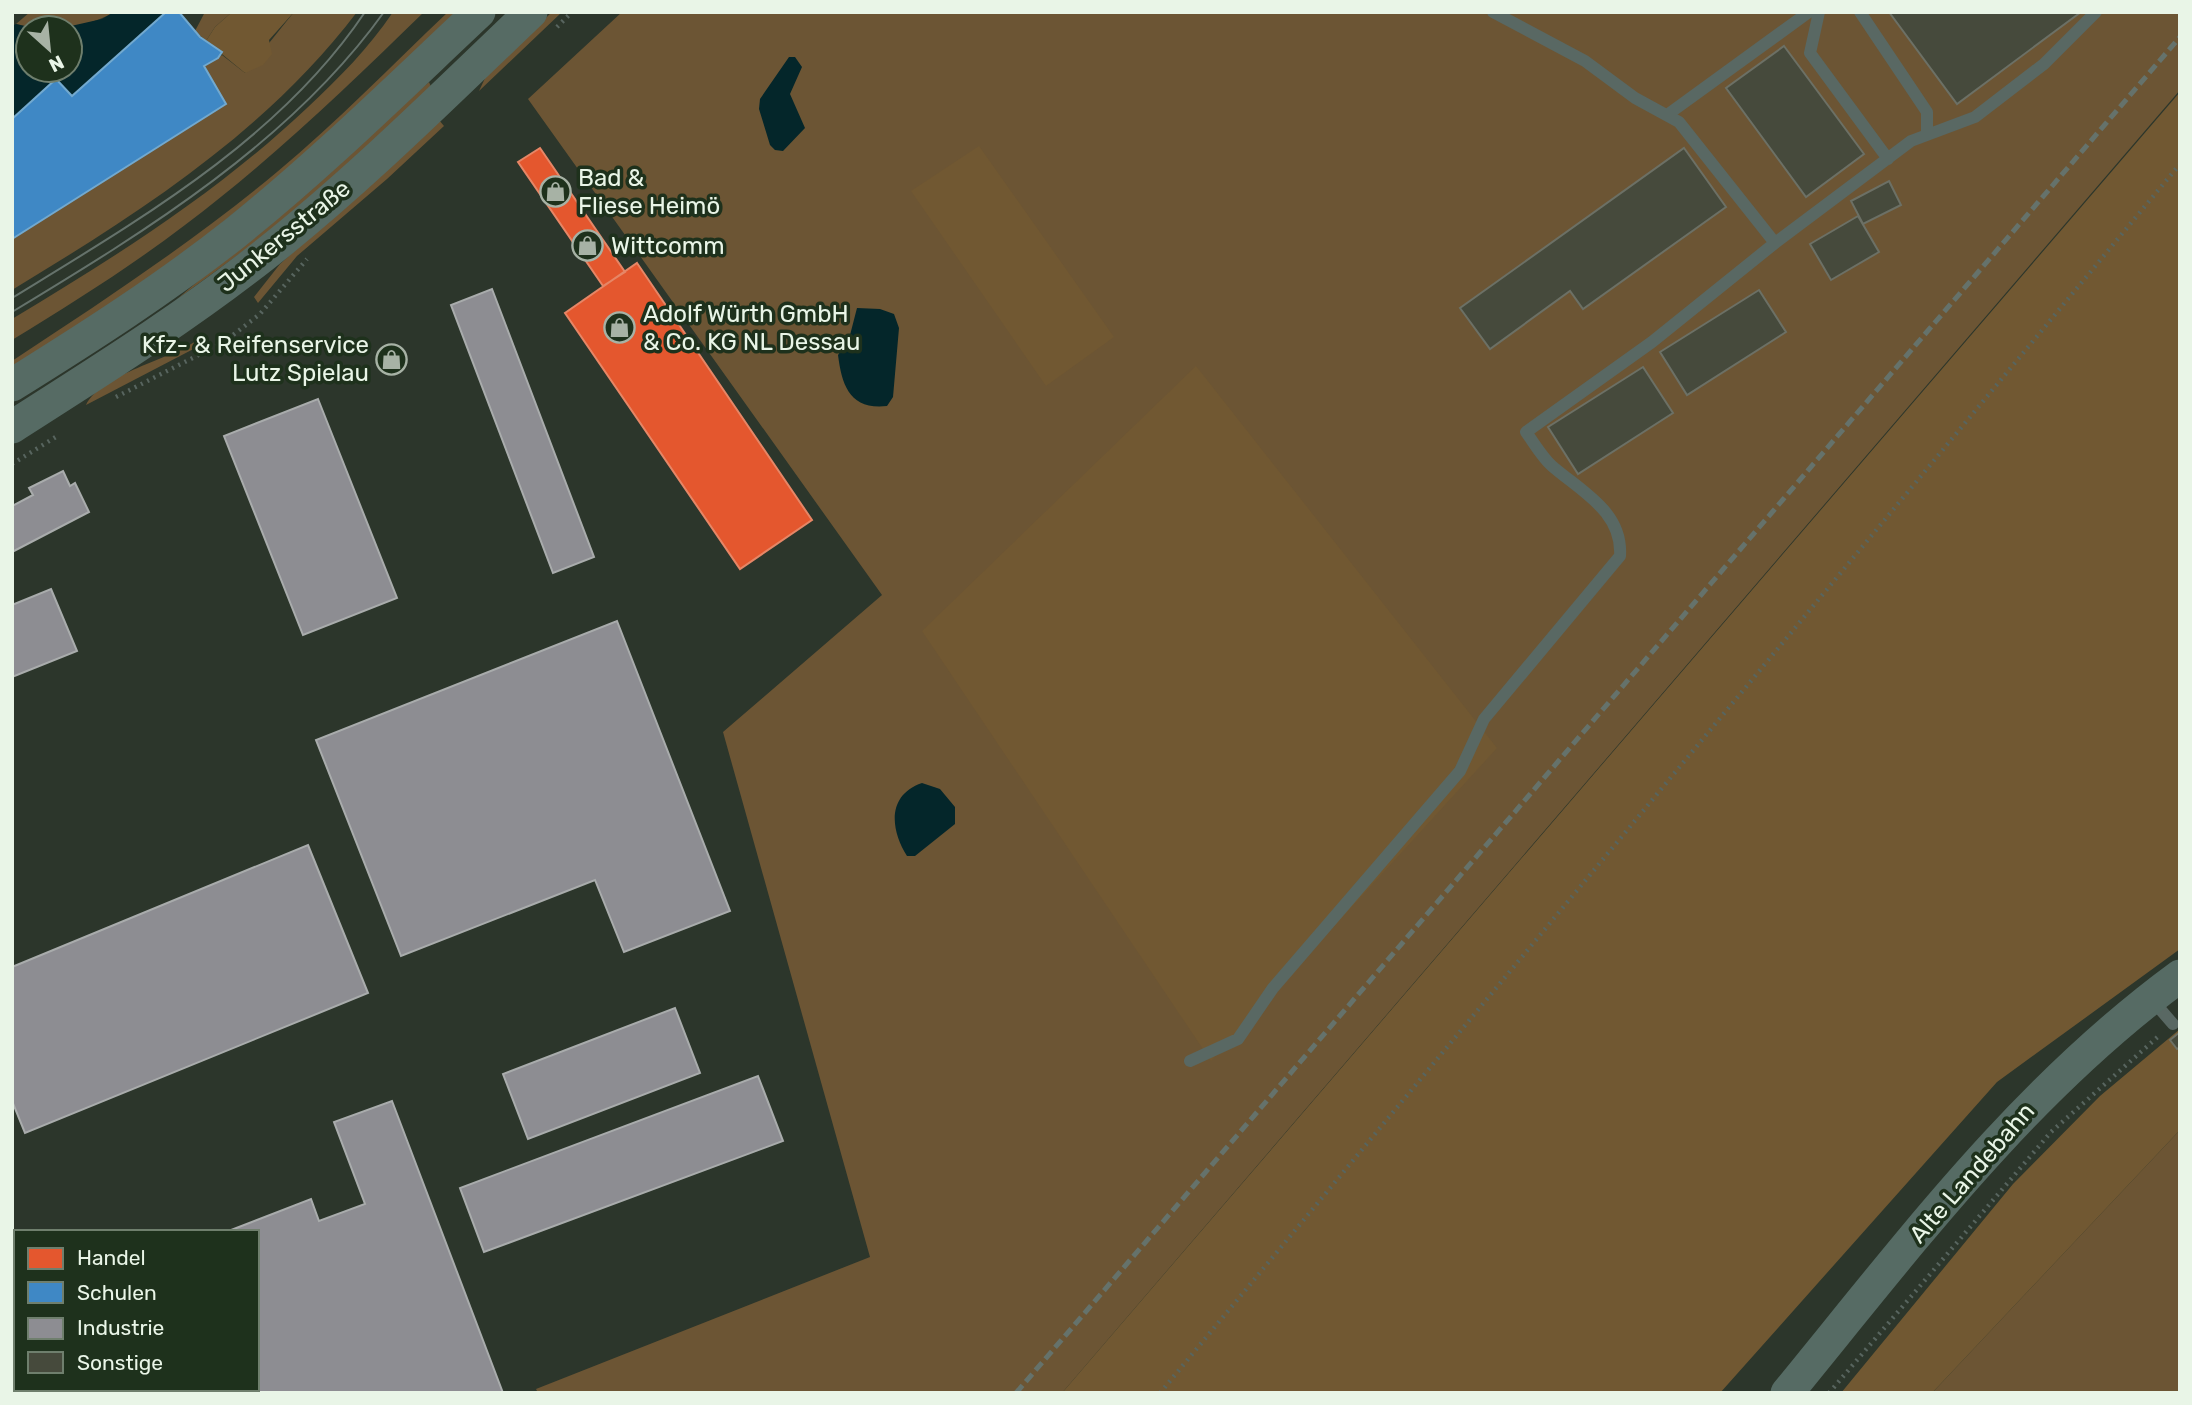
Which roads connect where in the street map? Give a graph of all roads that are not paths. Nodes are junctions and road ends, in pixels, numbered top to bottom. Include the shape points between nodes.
1 (479, 12) edge
2 (531, 12) edge
3 (1493, 12) edge
4 (1809, 12) edge
5 (1819, 12) edge
6 (1860, 12) edge
7 (2096, 12) edge
8 (1667, 115) junction
9 (1927, 135) junction
10 (1888, 159) junction
11 (1775, 243) junction
12 (12, 385) edge
13 (12, 427) edge
14 (2180, 976) edge
15 (2150, 998) junction
16 (2173, 1024) road end
17 (1190, 1061) dead end
18 (1787, 1393) edge

1 - 12 main road, Junkersstraße via 346,138 235,232 166,284
2 - 13 main road, Junkersstraße via 376,159 272,248 179,319
3 - 8 lane via 1585,61
4 - 8 lane
5 - 10 lane via 1810,53
6 - 9 lane via 1927,111
7 - 9 lane via 2044,64 1975,117
8 - 11 lane via 1679,122
9 - 10 lane
10 - 11 lane
11 - 17 lane via 1651,342 1526,432 1549,464 1602,505 1621,539 1620,556 1484,719 1460,771 1273,988 1238,1039
14 - 15 main road, Alte Landebahn
15 - 16 lane
15 - 18 main road, Alte Landebahn via 2064,1072 1984,1153

